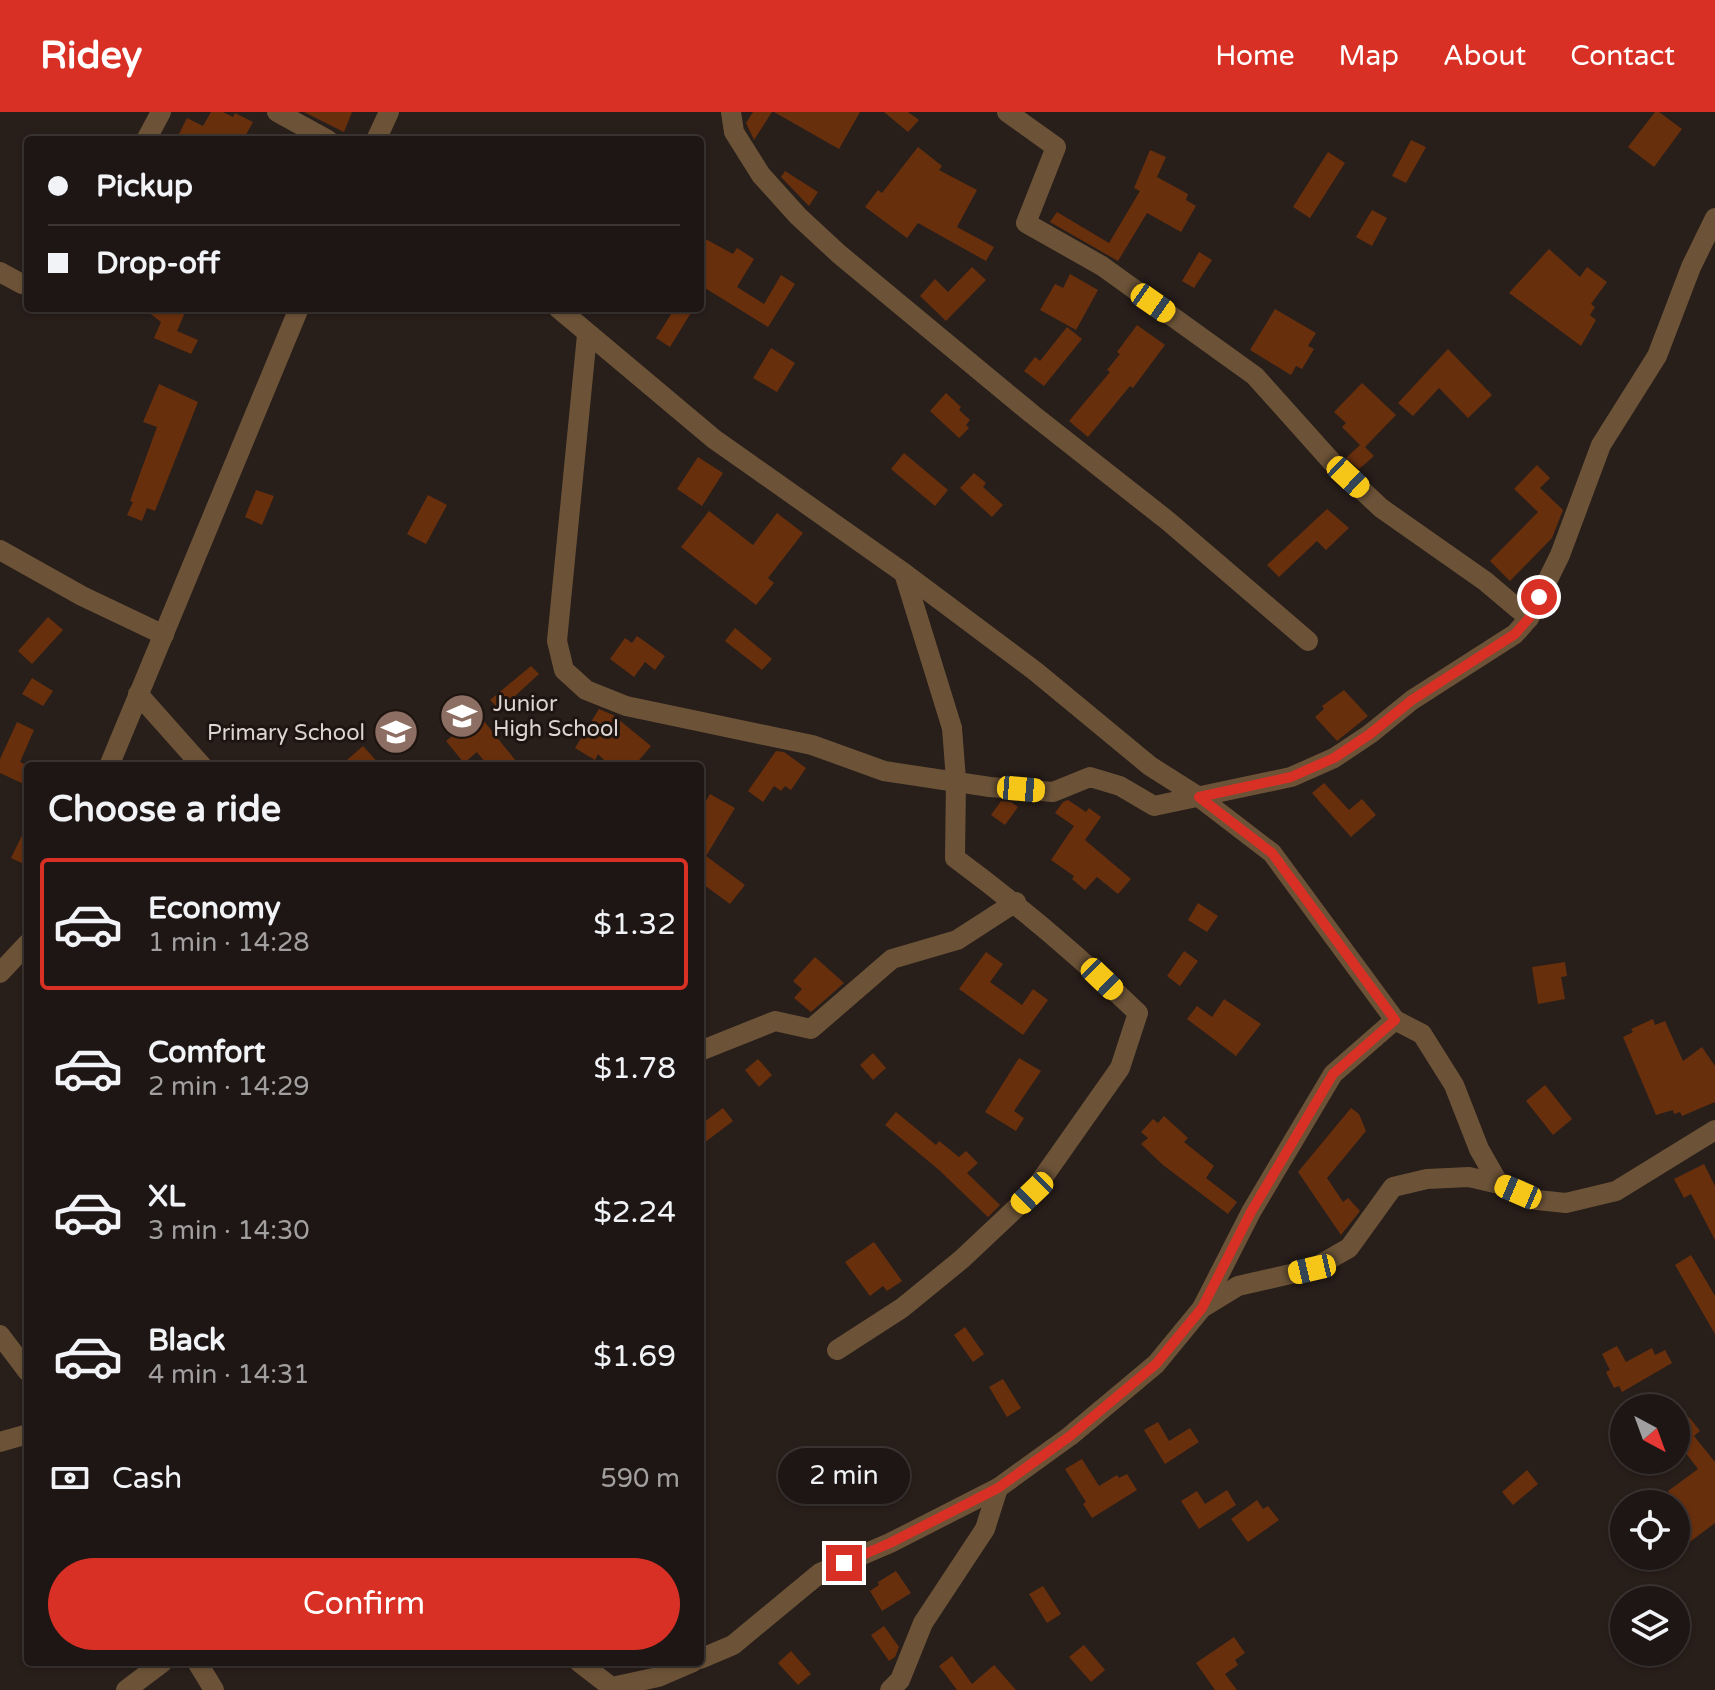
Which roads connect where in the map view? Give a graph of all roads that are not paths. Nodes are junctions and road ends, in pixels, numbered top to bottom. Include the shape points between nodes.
1 (161, 112) edge
2 (277, 112) edge
3 (389, 112) edge
4 (731, 112) edge
5 (1007, 112) edge
6 (148, 136) edge
7 (321, 136) edge
8 (378, 136) edge
9 (1715, 218) edge
10 (0, 272) edge
11 (24, 284) edge
12 (297, 312) edge
13 (562, 312) edge
14 (587, 335) junction
15 (0, 550) edge
16 (904, 573) junction
17 (1529, 618) junction
18 (164, 635) junction
19 (1308, 641) dead end
20 (138, 694) junction
21 (111, 762) edge
22 (198, 762) edge
23 (956, 780) junction
24 (1199, 797) junction
25 (1016, 902) junction
26 (24, 955) edge
27 (0, 973) edge
28 (1395, 1020) junction
29 (704, 1049) edge
30 (1715, 1130) edge
31 (1499, 1184) junction
32 (1202, 1308) junction
33 (0, 1335) edge
34 (837, 1350) dead end
35 (24, 1367) edge
36 (24, 1435) edge
37 (0, 1442) edge
38 (998, 1488) junction
39 (704, 1657) edge
40 (158, 1666) edge
41 (199, 1666) edge
42 (584, 1666) edge
43 (684, 1666) edge
44 (614, 1688) edge
45 (126, 1690) edge
46 (214, 1690) edge
47 (890, 1690) edge

1 - 6 street
2 - 7 street
3 - 8 street
4 - 19 street via 734,132 761,175 828,245
5 - 17 street via 1056,147 1026,223 1102,266 1255,376 1381,508
9 - 17 street via 1657,356 1601,445 1560,555
10 - 11 street
12 - 18 street
13 - 14 street
14 - 16 street via 714,439
14 - 23 street via 557,641 564,670 586,690 626,706 812,745 884,771
15 - 18 street
16 - 23 street via 952,728
16 - 24 street via 1150,766
17 - 24 street via 1515,634 1334,758 1291,777
18 - 20 street
20 - 21 street
20 - 22 street
23 - 24 street via 1053,792 1090,777 1120,786 1154,806
23 - 25 street via 955,858
24 - 28 street via 1272,853
25 - 29 street via 957,940 892,959 811,1029 775,1021
25 - 34 street via 1138,1013 1120,1068 1032,1193 902,1308
26 - 27 street
28 - 31 street via 1422,1034 1454,1085
28 - 32 street via 1333,1074 1251,1212
30 - 31 street via 1616,1191 1566,1203 1537,1200
31 - 32 street via 1469,1177 1393,1187 1349,1248 1312,1269 1238,1286
32 - 38 street via 1156,1364
33 - 35 street
36 - 37 street
38 - 39 street via 820,1573 733,1645
38 - 47 street via 985,1529 923,1623 900,1680
40 - 45 street
41 - 46 street
42 - 44 street
43 - 44 street

